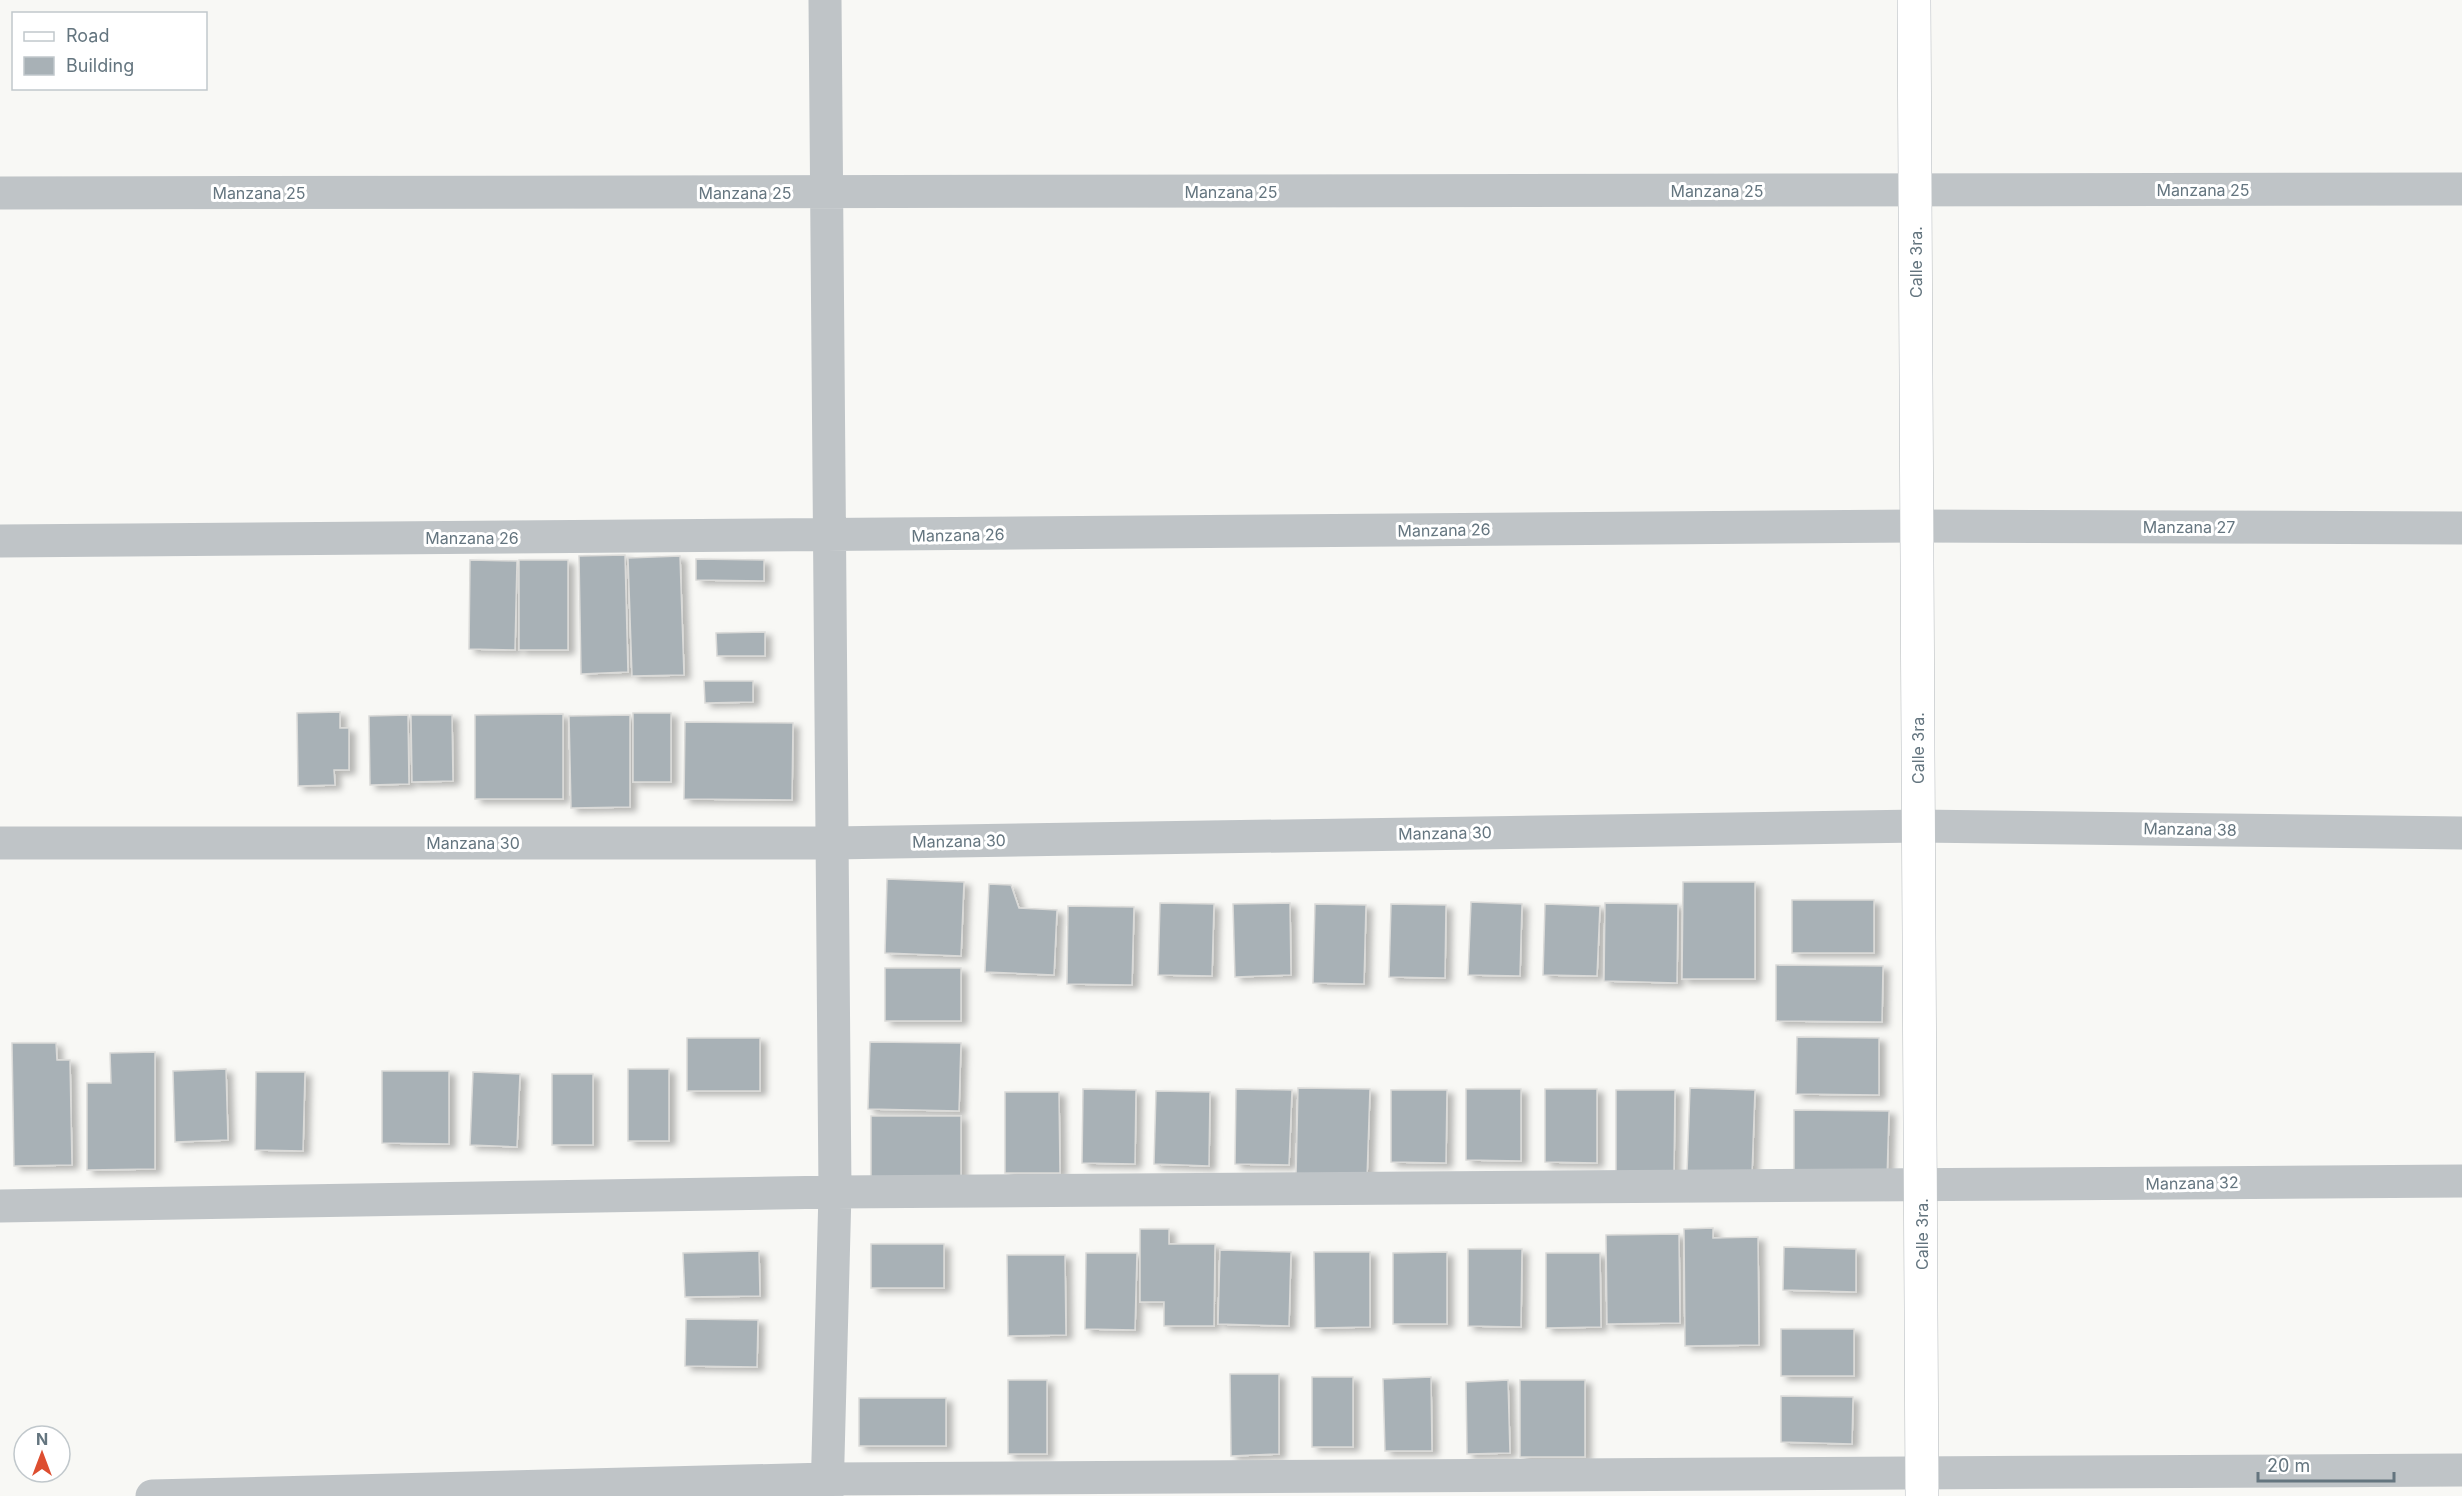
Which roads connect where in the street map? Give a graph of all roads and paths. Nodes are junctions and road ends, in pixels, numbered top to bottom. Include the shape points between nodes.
1 (825, 0) edge
2 (1914, 0) edge
3 (2462, 189) edge
4 (1916, 190) junction
5 (0, 194) edge
6 (827, 194) junction
7 (1916, 526) junction
8 (2462, 528) edge
9 (830, 536) junction
10 (0, 541) edge
11 (1918, 826) junction
12 (2462, 833) edge
13 (0, 843) edge
14 (832, 843) junction
15 (2462, 1181) edge
16 (1921, 1186) junction
17 (835, 1192) junction
18 (0, 1206) edge
19 (2462, 1470) edge
20 (1922, 1484) edge
21 (827, 1488) edge
22 (152, 1496) edge

1 - 6 street
2 - 4 main road, Calle 3ra.
3 - 4 street, Manzana 25
4 - 6 street, Manzana 25
4 - 7 main road, Calle 3ra.
5 - 6 street, Manzana 25
6 - 9 street
7 - 8 street, Manzana 27
7 - 9 street, Manzana 26
7 - 11 main road, Calle 3ra.
9 - 10 street, Manzana 26
9 - 14 street
11 - 12 street, Manzana 38
11 - 14 street, Manzana 30
11 - 16 main road, Calle 3ra.
13 - 14 street, Manzana 30
14 - 17 street
15 - 16 street, Manzana 32
16 - 17 street, Manzana 32
16 - 20 main road, Calle 3ra.
17 - 18 street, Manzana 32
17 - 21 street
19 - 20 street
20 - 21 street
21 - 22 street

